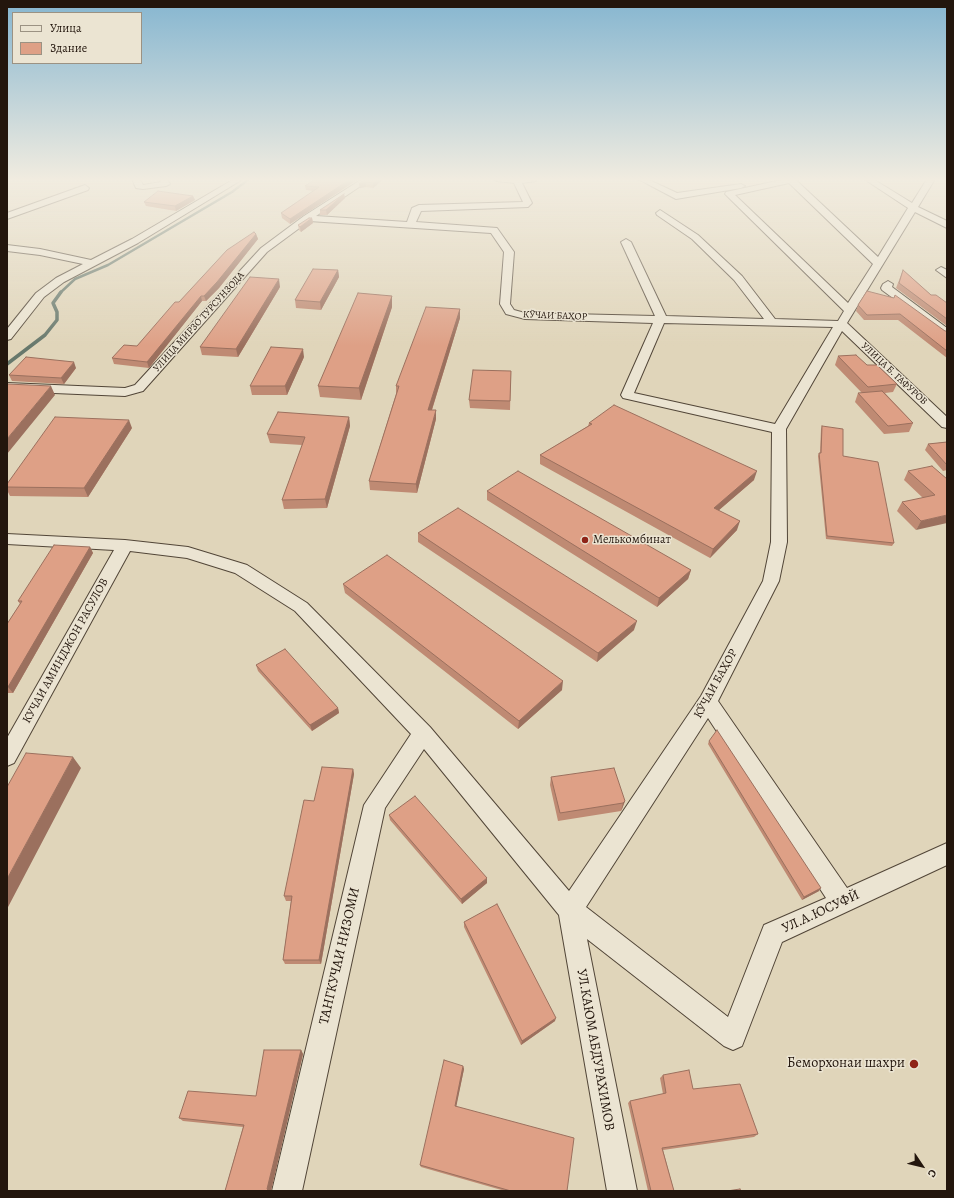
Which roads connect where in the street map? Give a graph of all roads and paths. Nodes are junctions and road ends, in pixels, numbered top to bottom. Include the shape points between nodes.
1 (144, 235) edge
2 (284, 235) edge
3 (498, 235) edge
4 (692, 235) edge
5 (768, 235) edge
6 (850, 235) edge
7 (896, 235) edge
8 (626, 242) dead end
9 (7, 248) edge
10 (91, 263) junction
11 (879, 264) junction
12 (888, 284) dead end
13 (845, 317) junction
14 (661, 318) junction
15 (771, 321) junction
16 (947, 333) edge
17 (7, 336) edge
18 (7, 387) edge
19 (947, 424) edge
20 (779, 429) junction
21 (7, 539) edge
22 (125, 545) junction
23 (708, 702) junction
24 (423, 733) junction
25 (7, 757) edge
26 (947, 854) edge
27 (842, 902) junction
28 (570, 910) junction
29 (287, 1191) edge
30 (622, 1191) edge

1 - 10 street
2 - 18 street, УЛИЦА МИРЗО ТУРСУНЗОДА via 264,250 139,388 125,392
3 - 14 street, КӮЧАИ БАҲОР via 509,252 505,304 510,312 525,316
4 - 15 street via 738,278
5 - 13 street
6 - 11 street
7 - 11 street
8 - 14 street
9 - 10 street via 47,253
10 - 17 street via 60,280 40,295
11 - 13 street
12 - 16 street via 886,288
13 - 15 street, КӮЧАИ БАҲОР
13 - 19 street, УЛИЦА Б. ГАФУРОВ
13 - 20 street
14 - 15 street, КӮЧАИ БАҲОР
14 - 20 street via 627,395
20 - 23 street, КӮЧАИ БАҲОР via 779,542 771,581
21 - 22 street
22 - 24 street via 188,553 241,569 301,607
22 - 25 street, КУЧАИ АМИНДЖОН РАСУЛОВ
23 - 27 street
23 - 28 street, КӮЧАИ БАҲОР
24 - 28 street
24 - 29 street, ТАНГКУЧАИ НИЗОМИ via 375,805
26 - 27 street, УЛ.А.ЮСУФЙ
27 - 28 street, УЛ.А.ЮСУФЙ via 772,934 733,1037
28 - 30 street, УЛ.КАЮМ АБДУРАХИМОВ

